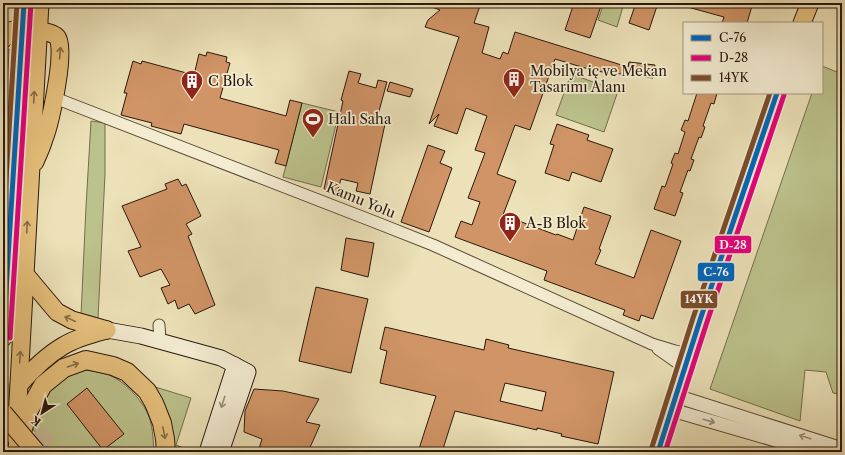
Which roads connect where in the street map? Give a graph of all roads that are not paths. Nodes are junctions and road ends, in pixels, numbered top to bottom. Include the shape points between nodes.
1 (24, 3) edge
2 (40, 3) edge
3 (810, 3) edge
4 (802, 22) edge
5 (30, 30) junction
6 (3, 39) edge
7 (777, 94) edge
8 (55, 98) junction
9 (30, 171) junction
10 (3, 205) edge
11 (10, 240) junction
12 (25, 274) junction
13 (159, 325) dead end
14 (107, 330) junction
15 (3, 338) edge
16 (160, 340) junction
17 (687, 361) junction
18 (242, 368) junction
19 (19, 385) junction
20 (674, 403) junction
21 (3, 413) edge
22 (842, 448) edge
23 (16, 452) edge
24 (36, 452) edge
25 (166, 452) edge
26 (207, 452) edge
27 (221, 452) edge
28 (658, 452) edge
29 (811, 452) edge

1 - 5 main road
2 - 5 main road
3 - 4 main road
5 - 6 highway via 8,32
8 -> 5 main road via 60,44 57,37 52,34
9 -> 5 main road
5 - 11 main road
7 - 17 main road
8 - 9 main road via 45,138
8 - 17 street, Kamu Yolu via 433,245
12 -> 9 main road
10 - 11 highway
11 - 15 main road
14 -> 12 main road via 72,320 57,312
19 -> 12 main road
13 - 16 street
14 - 16 main road
14 - 19 main road via 63,345 37,365
16 - 18 main road via 221,358
17 - 20 main road
18 -> 26 main road
18 - 27 main road
19 - 23 main road
22 -> 20 street
20 - 28 main road
20 -> 29 street
21 - 24 highway, bridge
23 -> 25 highway via 28,412 43,385 64,368 86,360 127,372 147,391 162,423

